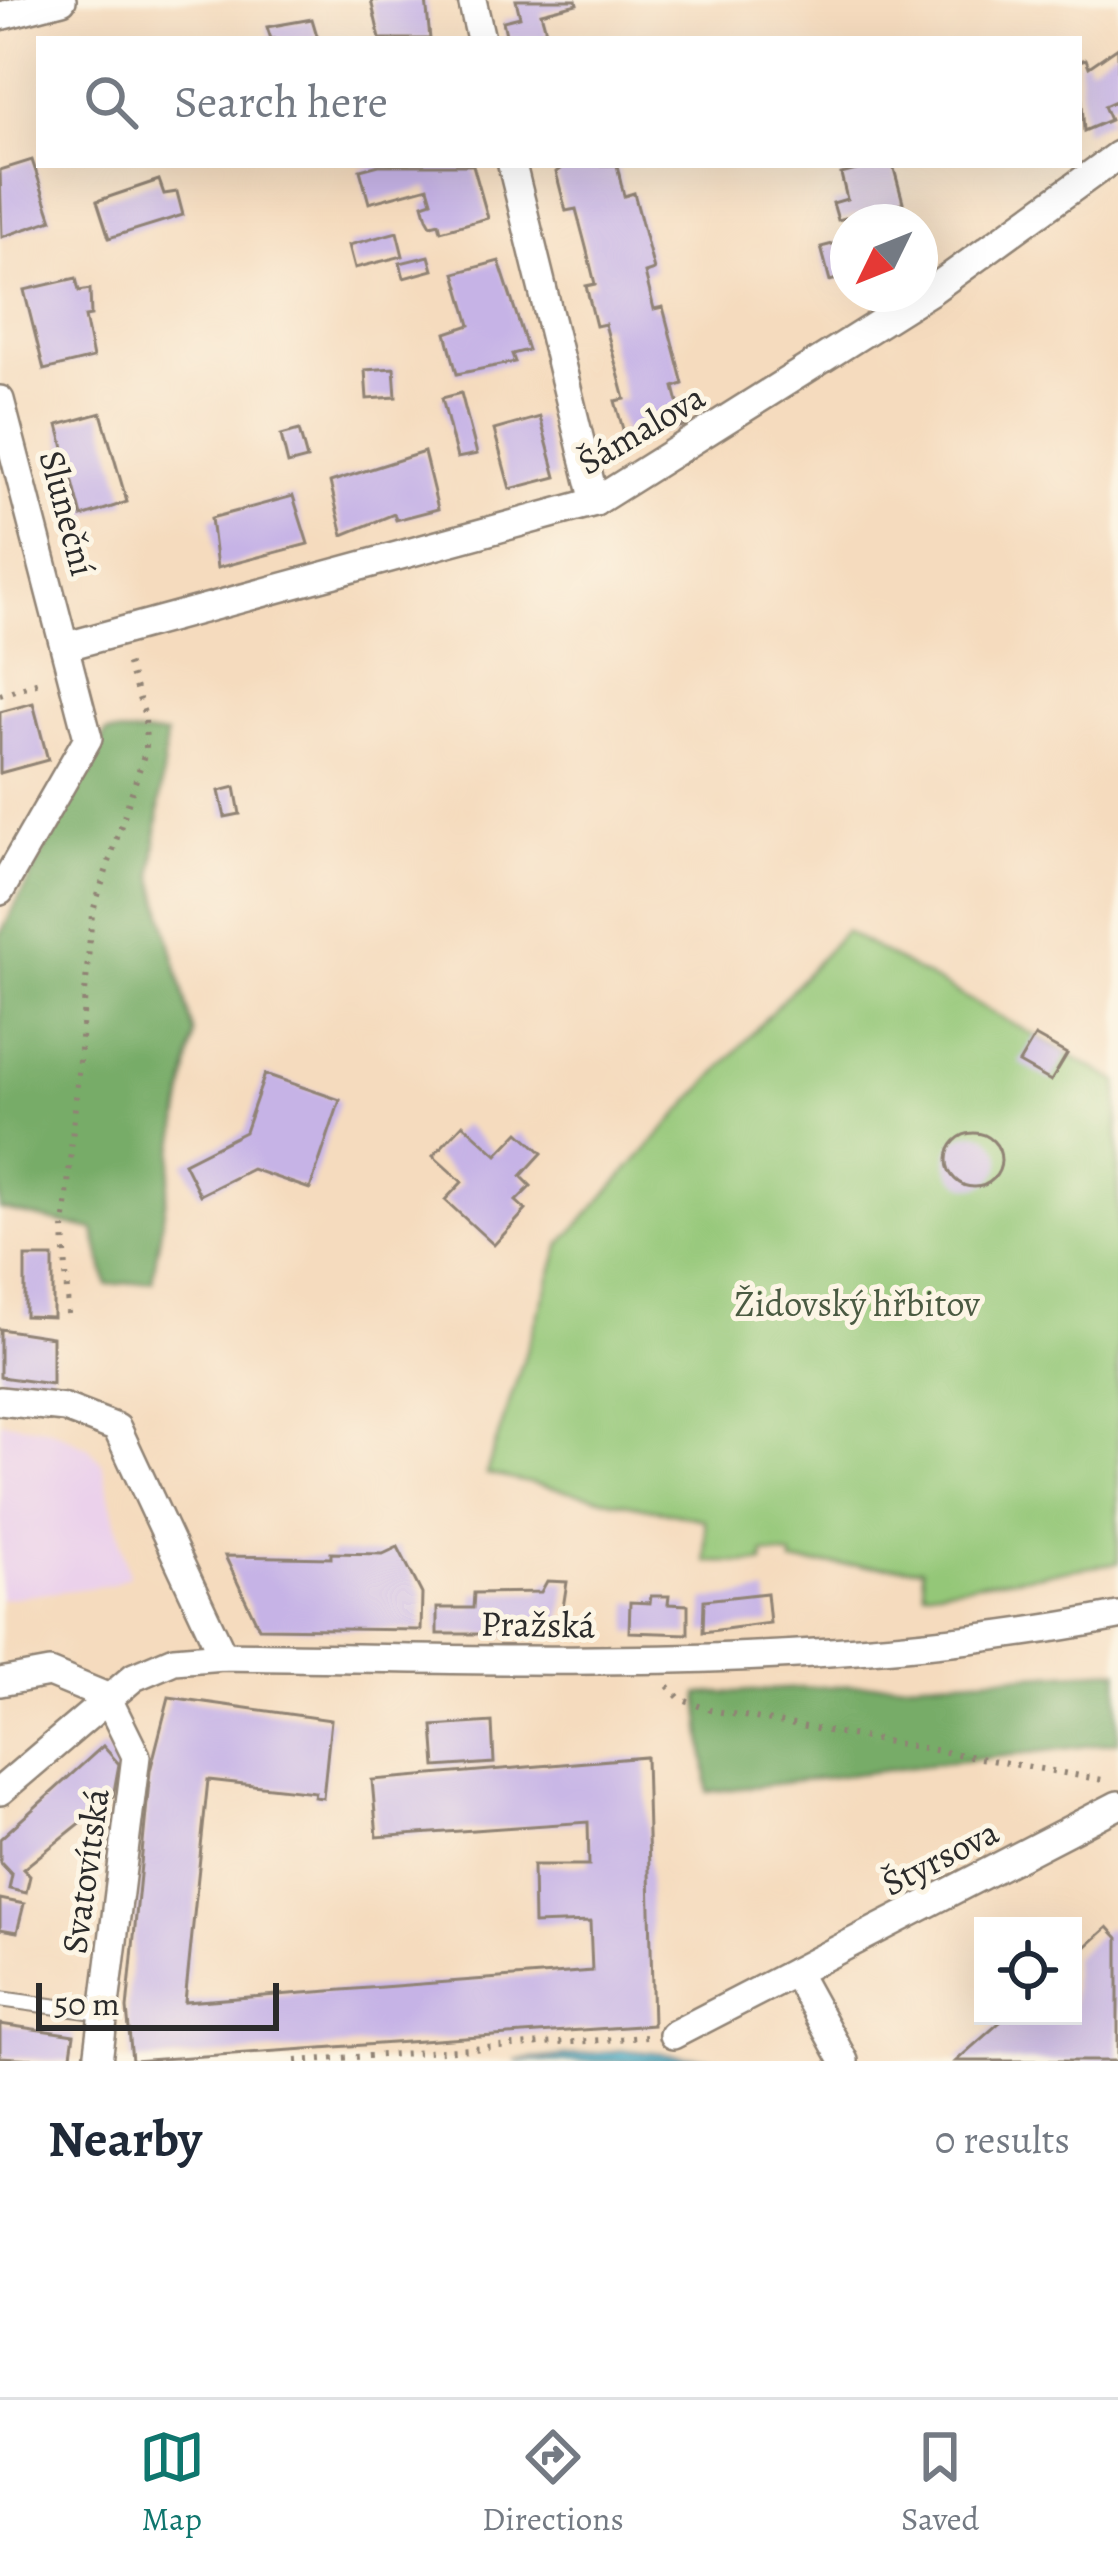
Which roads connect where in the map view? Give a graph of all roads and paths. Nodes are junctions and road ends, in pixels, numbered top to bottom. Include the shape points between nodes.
1 (62, 0) edge
2 (472, 0) edge
3 (0, 16) edge
4 (481, 36) edge
5 (1118, 155) edge
6 (513, 168) edge
7 (0, 400) edge
8 (595, 502) junction
9 (117, 632) junction
10 (70, 659) junction
11 (0, 695) edge
12 (0, 891) edge
13 (68, 1315) dead end
14 (0, 1401) edge
15 (1118, 1616) edge
16 (223, 1656) junction
17 (645, 1662) junction
18 (0, 1682) edge
19 (107, 1697) junction
20 (1118, 1782) edge
21 (0, 1791) edge
22 (1118, 1805) edge
23 (795, 1972) junction
24 (0, 1999) edge
25 (102, 2013) junction
26 (673, 2036) joint
27 (98, 2061) edge
28 (296, 2061) edge
29 (844, 2061) edge

1 - 3 street
2 - 4 street
5 - 8 street, Šámalova via 932,290
6 - 8 street
7 - 10 street, Sluneční
8 - 9 street, Šámalova
9 - 10 street, Šámalova
9 - 13 path via 145,716 146,749 92,914 64,1230
10 - 11 path
10 - 12 street, Sluneční via 88,739
14 - 16 street via 65,1408 117,1428
15 - 17 street, Pražská via 1048,1629
16 - 17 street, Pražská
16 - 19 street, Pražská via 174,1660
17 - 20 path via 680,1700 710,1710
18 - 19 street via 49,1673
19 - 21 street, Pražská
19 - 25 street, Svatovítská via 136,1756
22 - 23 street, Štyrsova
23 - 26 street, Štyrsova
23 - 29 street
24 - 25 lane
25 - 27 street, Svatovítská
26 - 28 path

